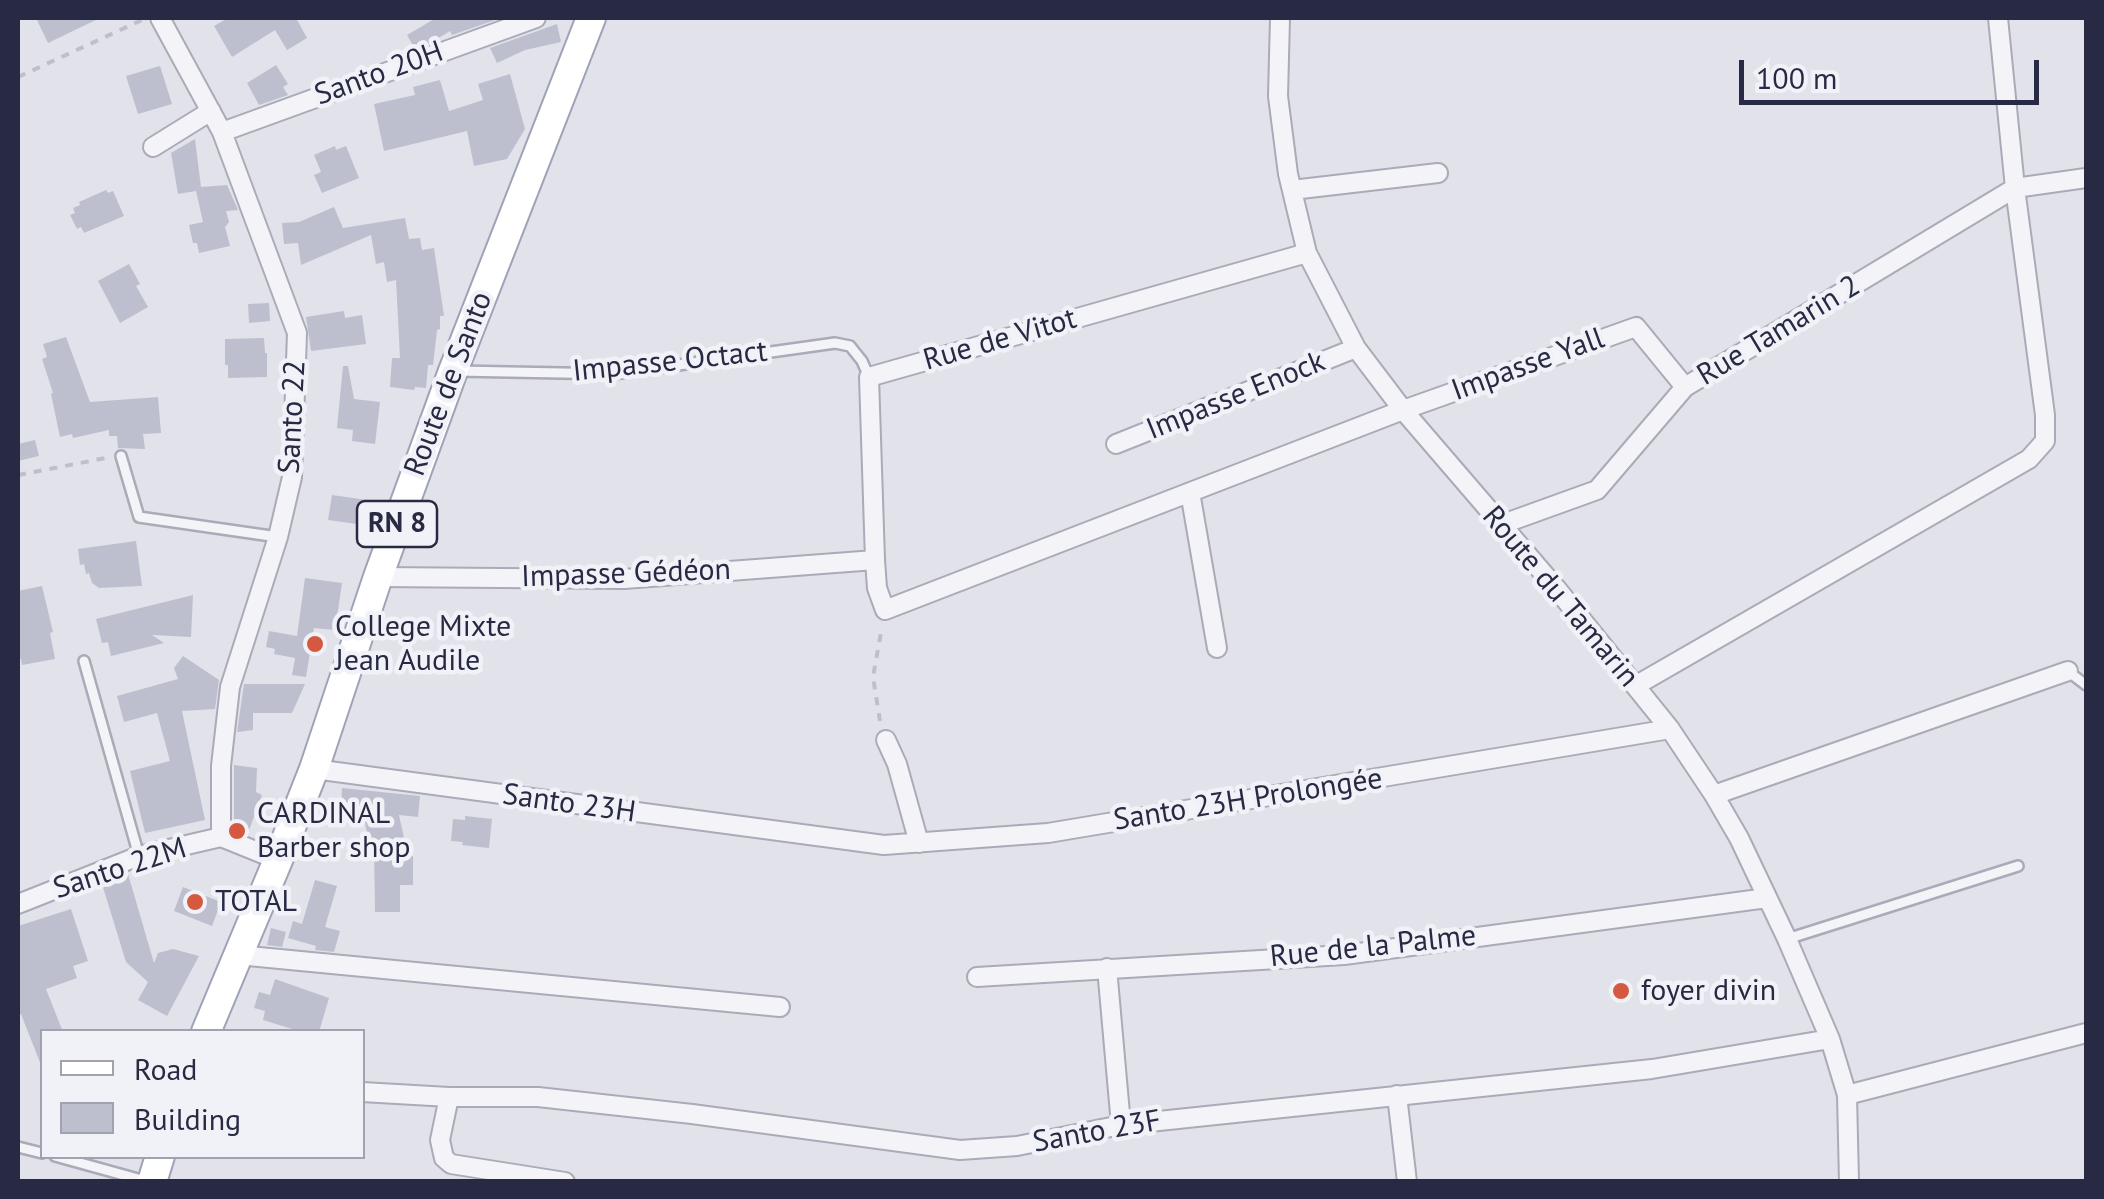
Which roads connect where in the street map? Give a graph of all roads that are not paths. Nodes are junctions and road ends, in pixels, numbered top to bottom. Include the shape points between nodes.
1 (160, 18) edge
2 (536, 18) edge
3 (591, 18) edge
4 (1280, 18) edge
5 (1998, 18) edge
6 (211, 111) junction
7 (222, 132) junction
8 (153, 147) dead end
9 (1438, 173) dead end
10 (2086, 178) edge
11 (2015, 188) junction
12 (1292, 190) junction
13 (1307, 253) junction
14 (1356, 348) junction
15 (452, 371) junction
16 (869, 378) junction
17 (1685, 387) junction
18 (1403, 410) junction
19 (1116, 444) dead end
20 (121, 456) road end
21 (1190, 492) junction
22 (1500, 524) junction
23 (278, 537) junction
24 (874, 560) junction
25 (378, 577) junction
26 (1217, 648) dead end
27 (84, 661) dead end
28 (2068, 671) joint
29 (2086, 685) edge
30 (1635, 686) junction
31 (1670, 730) junction
32 (884, 732) road end
33 (314, 769) junction
34 (1714, 794) junction
35 (222, 837) junction
36 (824, 838) joint
37 (919, 842) junction
38 (139, 856) junction
39 (278, 860) junction
40 (2018, 866) dead end
41 (1768, 898) junction
42 (18, 904) edge
43 (1787, 938) junction
44 (238, 955) junction
45 (1107, 968) junction
46 (976, 978) dead end
47 (780, 1007) dead end
48 (207, 1029) edge
49 (2086, 1034) edge
50 (1830, 1039) junction
51 (365, 1092) edge
52 (1396, 1095) junction
53 (1847, 1095) junction
54 (449, 1096) junction
55 (1121, 1124) junction
56 (66, 1159) edge
57 (150, 1182) edge
58 (565, 1182) edge
59 (1408, 1182) edge
60 (1849, 1182) edge

1 - 6 street, Santo 22
2 - 7 street, Santo 20H
3 - 15 main road, Route de Santo / RN 8
4 - 12 street, Route du Tamarin via 1278,96
5 - 11 street
6 - 7 street, Santo 22
6 - 8 street
7 - 23 street, Santo 22 via 298,333 292,477
9 - 12 street
10 - 11 street, Rue Tamarin 2
11 - 17 street, Rue Tamarin 2
11 - 30 street via 2046,428 2038,452
12 - 13 street, Route du Tamarin
13 - 14 street, Route du Tamarin
13 - 16 street, Rue de Vitot
14 - 18 street, Route du Tamarin
14 - 19 street, Impasse Enock
15 - 16 lane, Impasse Octact via 614,374 835,343 850,346
15 - 25 main road, Route de Santo / RN 8
16 - 24 street
17 - 18 street, Impasse Yall via 1636,326
17 - 22 street, Rue Tamarin 2 via 1596,490
18 - 21 street
18 - 22 street, Route du Tamarin
20 - 23 lane via 139,516
21 - 24 street via 885,610
21 - 26 street
22 - 30 street, Route du Tamarin
23 - 35 street, Santo 22 via 230,687
24 - 25 street, Impasse Gédéon via 624,579
25 - 33 main road, Route de Santo / RN 8
27 - 38 lane
28 - 29 lane
28 - 34 street
30 - 31 street, Route du Tamarin
31 - 34 street, Route du Tamarin
31 - 37 street, Santo 23H Prolongée via 1048,833
32 - 37 street
33 - 36 street, Santo 23H
33 - 39 main road, Route de Santo / RN 8
34 - 41 street, Route du Tamarin
35 - 38 street, Santo 22M
35 - 39 street, Santo 22M
36 - 37 street, Santo 23H Prolongée
38 - 42 street, Santo 22M
39 - 44 main road, Route de Santo / RN 8
40 - 43 lane
41 - 43 street, Route du Tamarin
41 - 45 street, Rue de la Palme via 1344,955
43 - 50 street, Route du Tamarin
44 - 47 street
44 - 48 main road, Route de Santo / RN 8
45 - 46 street, Rue de la Palme
45 - 55 street
49 - 53 street
50 - 52 street, Santo 23F via 1652,1069
50 - 53 street, Route du Tamarin
51 - 54 street, Santo 23F
52 - 55 street, Santo 23F
52 - 59 street
53 - 60 street, Route du Tamarin
54 - 55 street, Santo 23F via 538,1096 960,1150
54 - 58 street via 440,1140 451,1164
56 - 57 lane

